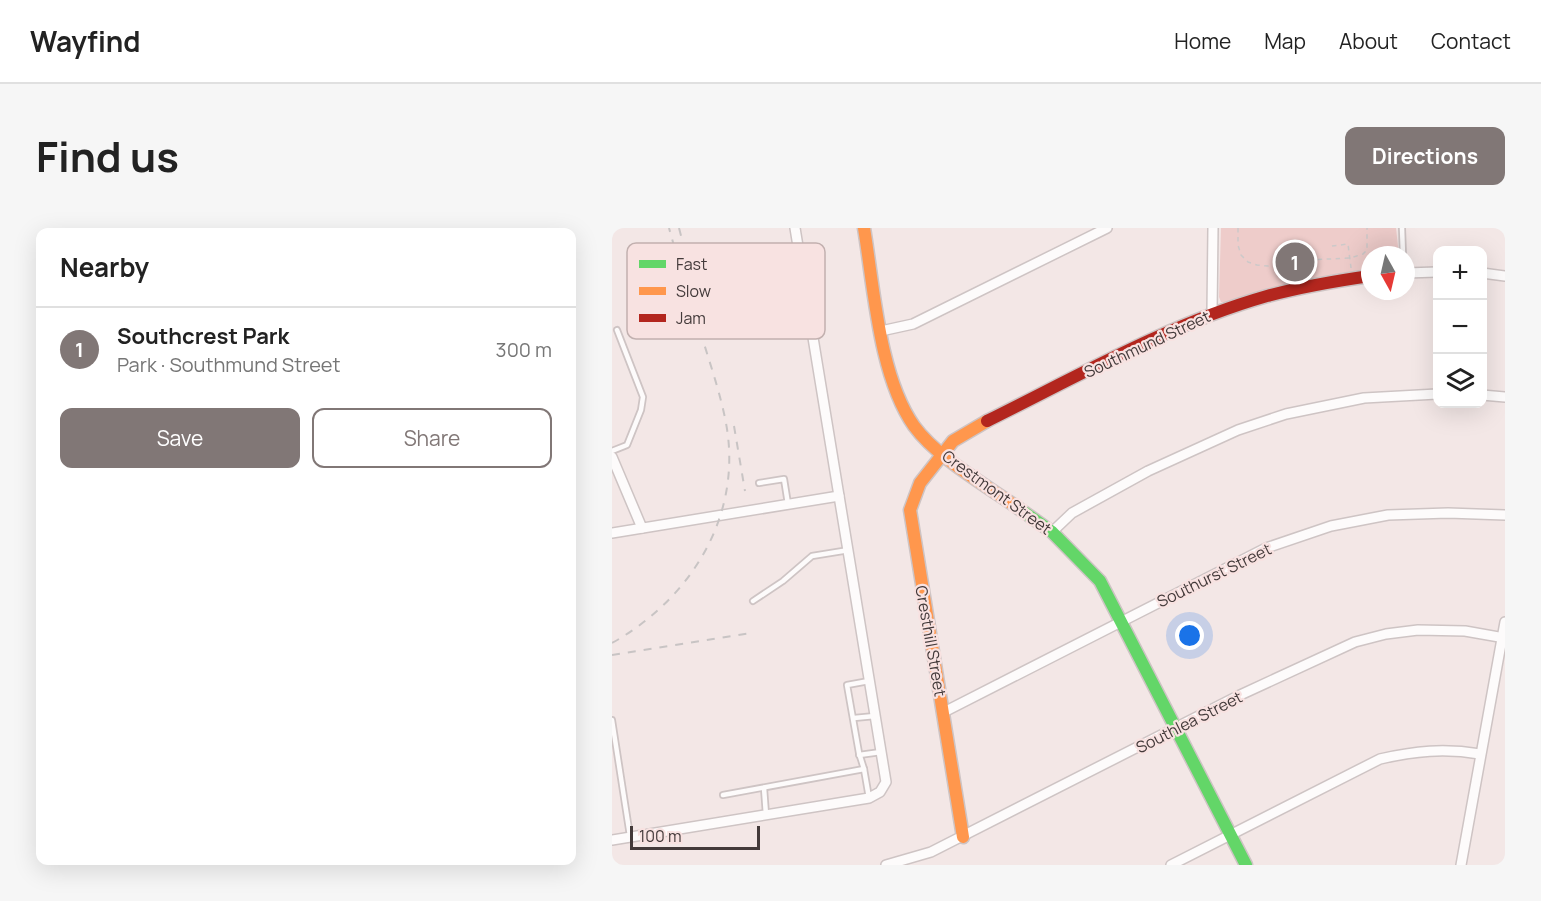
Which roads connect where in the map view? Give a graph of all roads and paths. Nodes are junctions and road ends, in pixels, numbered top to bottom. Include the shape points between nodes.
1 (795, 228) edge
2 (864, 228) edge
3 (1107, 228) edge
4 (1213, 228) edge
5 (1238, 228) edge
6 (1367, 228) edge
7 (1402, 228) edge
8 (797, 243) edge
9 (1332, 246) dead end
10 (1403, 246) edge
11 (1350, 258) junction
12 (1433, 272) edge
13 (1415, 273) edge
14 (1487, 274) edge
15 (1505, 276) edge
16 (1361, 277) edge
17 (1352, 278) junction
18 (1212, 313) junction
19 (617, 330) dead end
20 (881, 331) junction
21 (813, 339) edge
22 (1433, 394) edge
23 (1487, 395) edge
24 (1505, 397) edge
25 (612, 451) edge
26 (943, 455) junction
27 (612, 457) edge
28 (759, 483) dead end
29 (839, 496) junction
30 (788, 504) junction
31 (1505, 515) edge
32 (642, 528) junction
33 (612, 532) edge
34 (1052, 532) junction
35 (849, 550) junction
36 (753, 601) dead end
37 (1122, 621) junction
38 (1505, 622) edge
39 (1504, 638) edge
40 (869, 681) junction
41 (944, 712) junction
42 (875, 716) junction
43 (854, 718) junction
44 (612, 720) edge
45 (1176, 728) junction
46 (881, 752) junction
47 (1480, 754) junction
48 (860, 755) junction
49 (864, 769) junction
50 (764, 788) junction
51 (723, 795) dead end
52 (869, 798) junction
53 (766, 815) junction
54 (1230, 835) junction
55 (630, 837) junction
56 (963, 837) junction
57 (612, 840) edge
58 (886, 865) edge
59 (1171, 865) edge
60 (1246, 865) edge
61 (1461, 865) edge

1 - 8 street
2 - 20 street, Crestmont Street
3 - 20 street via 913,324
4 - 18 street
5 - 11 path via 1241,255 1257,266
6 - 11 path via 1367,250
7 - 10 lane
9 - 11 path via 1348,244
11 - 17 path
12 - 13 street
14 - 15 street
16 - 17 street, Southmund Street
17 - 18 street, Southmund Street via 1298,287
18 - 26 street, Southmund Street via 1137,345 975,427 953,441
19 - 25 lane via 643,397 627,445
20 - 26 street, Crestmont Street via 895,392 915,427
21 - 29 street
22 - 34 street via 1364,399 1286,414 1238,430 1148,471 1072,513
23 - 24 street
26 - 34 street, Crestmont Street
26 - 41 street, Cresthill Street via 920,483 910,510
27 - 32 street
28 - 30 lane via 784,479
29 - 30 street
29 - 35 street
30 - 32 street
31 - 37 street, Southurst Street via 1388,515 1331,526 1266,548
32 - 33 street
34 - 37 street, Crestmont Street via 1100,581
35 - 36 lane via 812,556
35 - 40 street
37 - 41 street, Southurst Street
37 - 45 street, Crestmont Street
38 - 39 street
39 - 45 street, Southlea Street via 1465,631 1418,630 1355,642
39 - 47 street
40 - 42 street
40 - 43 lane via 847,685
41 - 56 street, Cresthill Street
42 - 43 lane
42 - 46 street
43 - 48 lane
44 - 55 lane
45 - 54 street, Crestmont Street
45 - 56 street, Southlea Street
46 - 48 lane
46 - 52 street via 886,782 880,792
47 - 54 street via 1418,751 1380,759
47 - 61 street
48 - 49 lane
49 - 50 lane
49 - 52 lane
50 - 51 lane
50 - 53 lane
52 - 53 street
53 - 55 street
54 - 59 street
54 - 60 street, Crestmont Street
55 - 57 street
56 - 58 street, Southlea Street via 931,852

